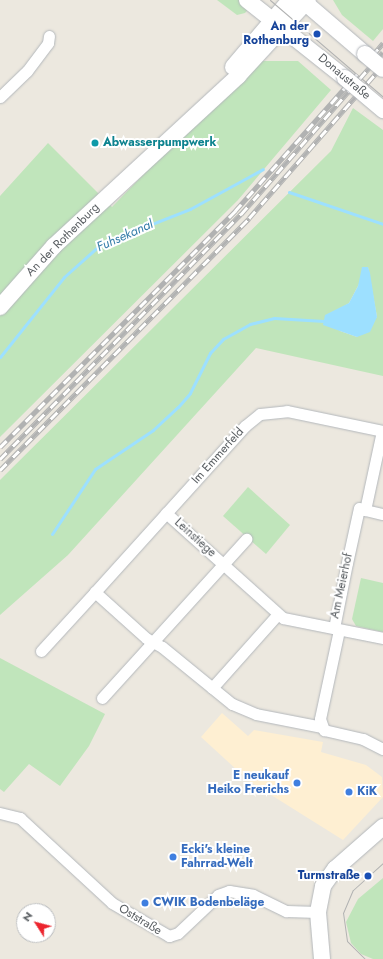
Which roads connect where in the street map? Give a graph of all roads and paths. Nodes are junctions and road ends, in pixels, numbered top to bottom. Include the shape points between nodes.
1 (247, 0) edge
2 (301, 1) edge
3 (279, 23) junction
4 (49, 36) dead end
5 (383, 70) edge
6 (0, 97) edge
7 (383, 110) edge
8 (0, 307) edge
9 (382, 431) edge
10 (365, 510) junction
11 (166, 513) junction
12 (383, 514) edge
13 (246, 539) dead end
14 (223, 564) junction
15 (96, 592) junction
16 (278, 614) junction
17 (339, 630) junction
18 (383, 638) edge
19 (154, 641) junction
20 (41, 651) dead end
21 (212, 688) junction
22 (102, 698) dead end
23 (322, 727) junction
24 (383, 749) edge
25 (0, 813) edge
26 (383, 827) edge
27 (318, 912) junction
28 (322, 959) edge

1 - 3 main road, Donaustraße
2 - 3 main road, An der Rothenburg
2 - 5 main road, bridge
3 - 7 main road, Donaustraße, bridge
3 - 8 main road, An der Rothenburg via 181,127 54,246
4 - 6 street via 48,43 27,71
9 - 10 street, Am Meierhof
9 - 11 street, Im Emmerfeld via 287,411 260,414 245,426
10 - 12 street
10 - 17 street, Am Meierhof via 359,508 347,563 334,628
11 - 14 street, Leinstiege
11 - 15 street, Im Emmerfeld
13 - 14 street, Leinstiege
14 - 16 street, Leinstiege
14 - 19 street, Leinstiege
15 - 19 street
15 - 20 street, Im Emmerfeld
16 - 17 street, Leinstiege
16 - 21 street
17 - 18 street, Leinstiege
17 - 23 street, Am Meierhof
19 - 21 street
19 - 22 street
21 - 23 street via 246,711
23 - 24 street
25 - 27 street, Oststraße via 20,818 112,903 169,936 178,933 218,895 229,891 254,895 286,911
26 - 27 main road via 330,875 321,892
27 - 28 main road

